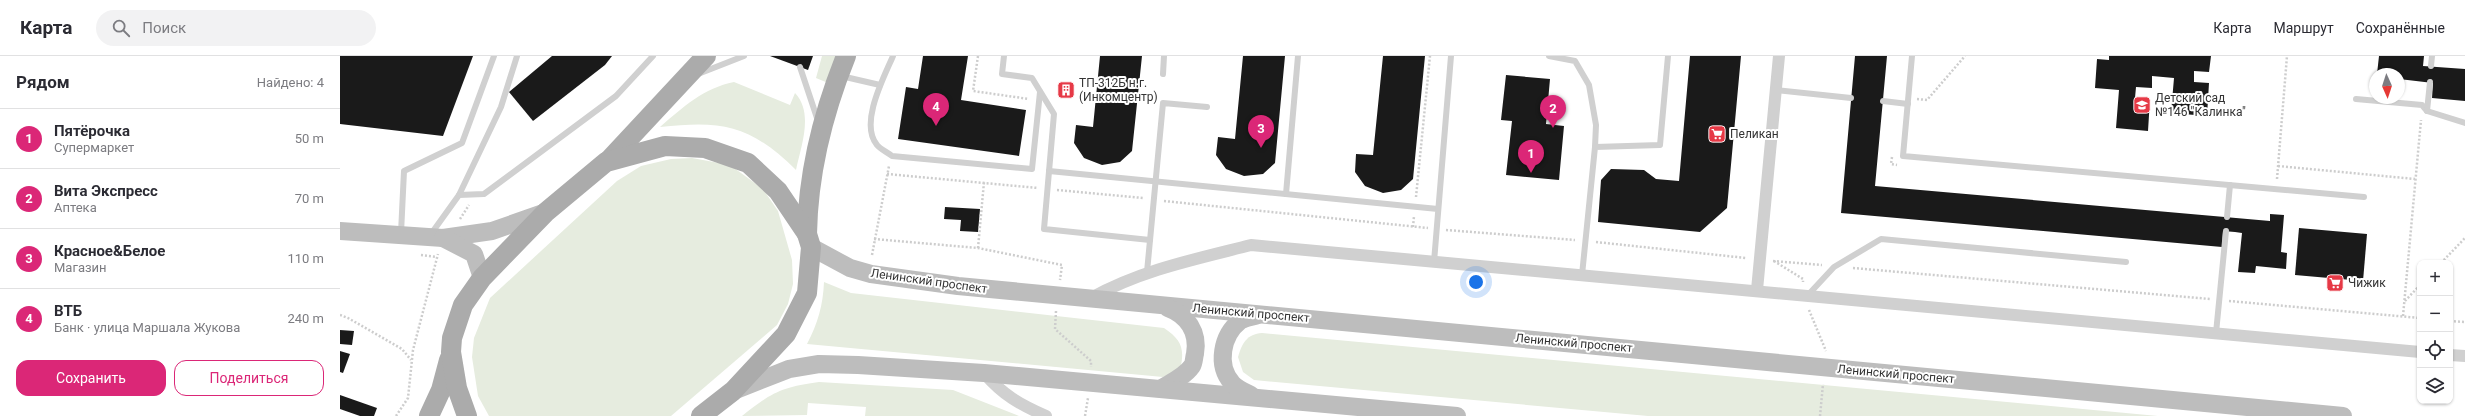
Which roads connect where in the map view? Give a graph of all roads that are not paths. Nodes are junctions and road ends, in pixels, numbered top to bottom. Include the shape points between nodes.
1 (494, 56) edge
2 (517, 56) edge
3 (653, 56) edge
4 (706, 56) edge
5 (744, 56) edge
6 (846, 56) edge
7 (893, 56) edge
8 (1004, 56) edge
9 (1164, 56) edge
10 (1298, 56) edge
11 (1451, 56) edge
12 (1549, 56) edge
13 (1668, 56) edge
14 (1779, 56) edge
15 (1912, 56) edge
16 (2432, 56) edge
17 (800, 66) dead end
18 (2431, 66) dead end
19 (1163, 74) dead end
20 (838, 75) junction
21 (683, 80) junction
22 (2430, 82) dead end
23 (880, 85) junction
24 (1776, 90) junction
25 (1040, 92) junction
26 (1851, 98) dead end
27 (2356, 99) dead end
28 (1883, 101) dead end
29 (1908, 101) junction
30 (1207, 107) dead end
31 (2427, 111) junction
32 (2465, 123) edge
33 (821, 130) junction
34 (1595, 146) junction
35 (606, 162) junction
36 (1049, 171) junction
37 (1156, 181) junction
38 (2230, 185) junction
39 (1286, 194) junction
40 (459, 195) junction
41 (2364, 197) dead end
42 (1438, 208) junction
43 (546, 212) junction
44 (2227, 217) dead end
45 (340, 231) edge
46 (2226, 231) dead end
47 (401, 236) junction
48 (442, 238) junction
49 (1150, 240) junction
50 (809, 241) junction
51 (1434, 262) junction
52 (2126, 262) dead end
53 (1147, 272) junction
54 (1582, 275) junction
55 (482, 278) junction
56 (1757, 290) junction
57 (1805, 294) junction
58 (1089, 299) junction
59 (1162, 306) junction
60 (1262, 314) junction
61 (2216, 333) junction
62 (451, 352) junction
63 (2417, 352) edge
64 (2453, 355) edge
65 (2465, 356) edge
66 (984, 373) junction
67 (1162, 388) junction
68 (733, 390) junction
69 (1253, 396) junction
70 (702, 415) edge
71 (429, 416) edge
72 (467, 416) edge
73 (1046, 416) edge
74 (1457, 416) edge
75 (2343, 416) edge

1 - 47 lane via 462,143 404,171
2 - 40 lane via 500,107
3 - 40 lane via 616,96 484,194
4 - 21 main road
5 - 21 lane
6 - 20 main road
7 - 23 lane
8 - 25 lane via 1002,74 1032,78
9 - 19 lane
10 - 39 lane
11 - 42 lane
12 - 34 lane via 1575,61 1589,85 1596,125
13 - 34 lane via 1660,145
14 - 24 street
15 - 29 lane
16 - 18 lane
17 - 33 lane
20 - 23 lane
20 - 33 main road
21 - 35 main road
22 - 31 lane
23 - 25 lane via 869,121 876,144 892,156 1032,169
24 - 26 lane
24 - 56 street
25 - 36 lane via 1054,114
27 - 31 lane via 2422,105
28 - 29 lane
29 - 38 lane via 1903,156
30 - 37 lane via 1163,103
31 - 32 lane
33 - 50 main road via 808,197
34 - 54 lane
35 - 43 main road
35 - 50 main road via 665,146 705,148 748,163 778,191
36 - 37 lane
36 - 49 lane via 1044,229
37 - 39 lane
37 - 49 lane
38 - 41 lane
38 - 44 lane
39 - 42 lane
40 - 48 lane
42 - 51 lane
43 - 48 main road via 492,230
43 - 55 main road
45 - 47 main road
46 - 61 lane
47 - 48 main road
48 - 55 main road via 474,254
49 - 53 lane
50 - 58 main road, Ленинский проспект via 850,268 871,274
50 - 68 main road via 806,293 786,334
51 - 53 street via 1251,245
51 - 54 street
52 - 57 lane via 1882,239 1834,267
53 - 58 street
54 - 56 street
55 - 62 main road via 463,305 452,338
56 - 57 street
57 - 61 street
58 - 59 main road, Ленинский проспект
59 - 60 main road, Ленинский проспект
59 - 67 main road via 1179,312 1188,322 1194,332 1196,347 1192,365 1180,377
60 - 69 main road via 1241,320 1225,342 1222,358 1232,384
60 - 75 main road, Ленинский проспект
61 - 63 street
62 - 71 main road via 441,390
62 - 72 main road via 457,388
64 - 65 street
66 - 67 main road
66 - 68 main road via 819,364 789,369
66 - 73 street via 1004,394
67 - 69 main road
68 - 70 main road
69 - 74 main road

